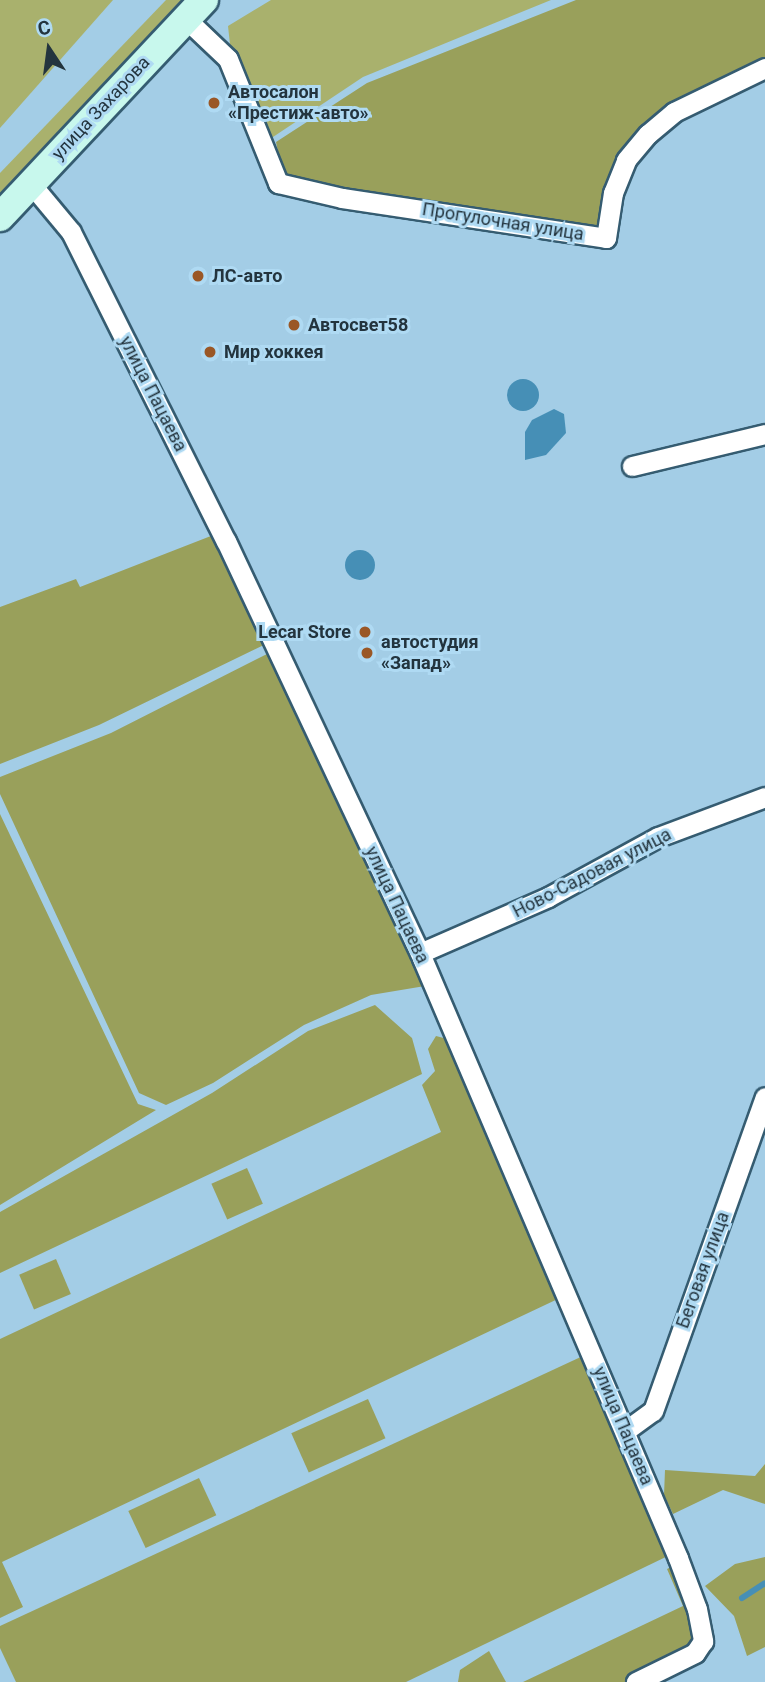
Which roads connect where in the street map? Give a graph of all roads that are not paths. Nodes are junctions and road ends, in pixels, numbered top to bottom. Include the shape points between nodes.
1 (194, 9) edge
2 (765, 68) edge
3 (31, 184) junction
4 (0, 217) edge
5 (765, 434) edge
6 (632, 466) dead end
7 (765, 797) edge
8 (420, 953) junction
9 (765, 1097) edge
10 (625, 1431) junction
11 (636, 1682) edge

1 - 2 street, Прогулочная улица via 228,60 278,183 342,198 606,238 617,182 626,160 648,134 674,112
1 - 3 main road, улица Захарова
3 - 4 main road, улица Захарова
3 - 8 street, улица Пацаева via 71,232 82,253 226,541
5 - 6 street
7 - 8 street, Ново-Садовая улица via 658,837 548,897
8 - 10 street, улица Пацаева
9 - 10 street, Беговая улица via 653,1411
10 - 11 street, улица Пацаева via 698,1609 703,1641 695,1653

